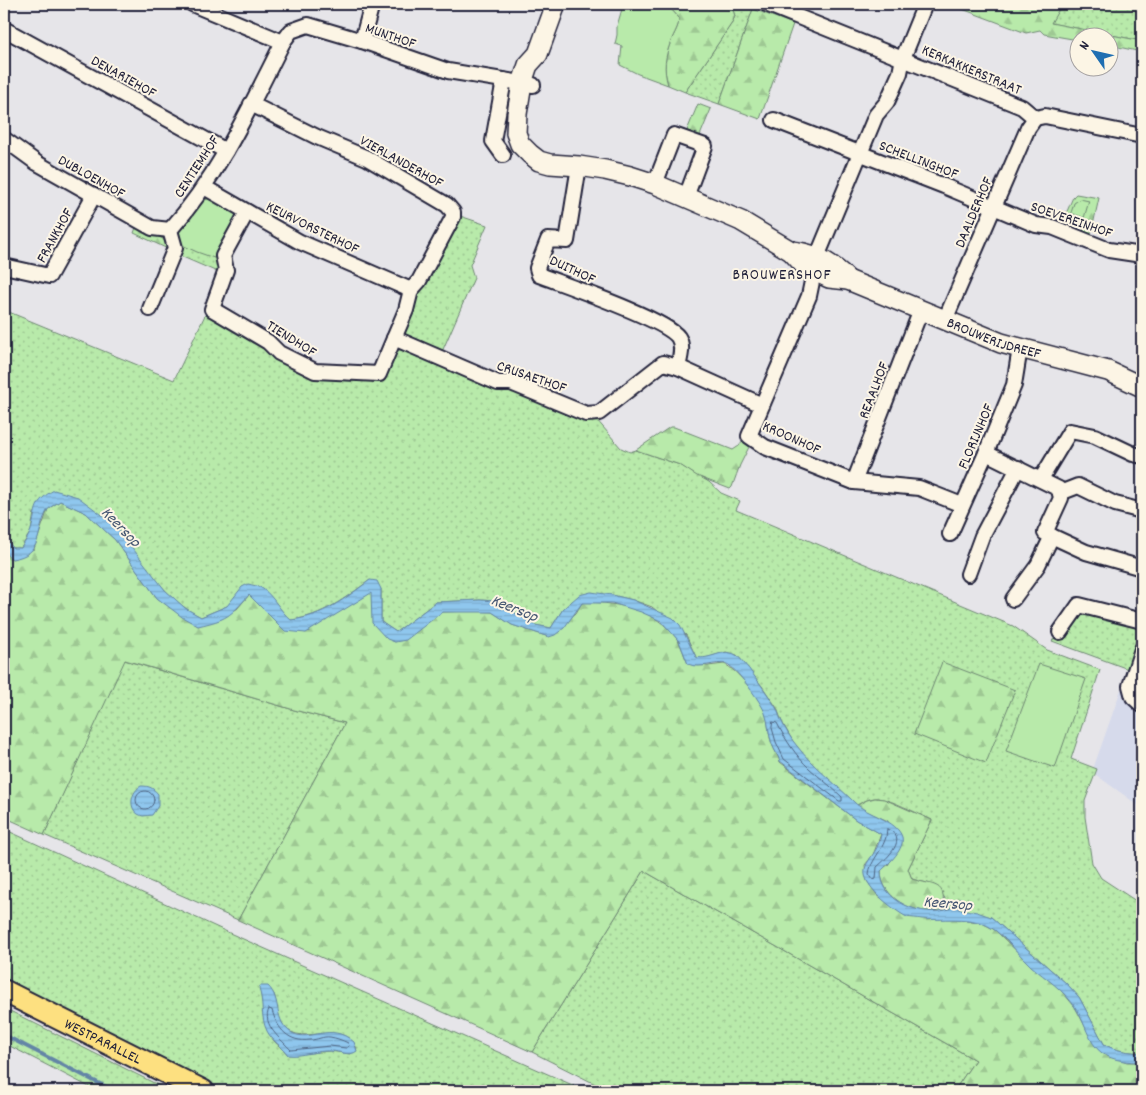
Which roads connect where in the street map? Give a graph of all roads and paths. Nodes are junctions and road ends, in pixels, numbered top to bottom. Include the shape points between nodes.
1 (192, 4) edge
2 (372, 4) edge
3 (556, 4) edge
4 (766, 4) edge
5 (926, 4) edge
6 (4, 31) edge
7 (362, 41) junction
8 (284, 42) junction
9 (903, 58) junction
10 (520, 83) junction
11 (251, 104) junction
12 (1035, 118) junction
13 (774, 120) dead end
14 (1142, 136) edge
15 (4, 139) edge
16 (226, 150) junction
17 (861, 154) junction
18 (503, 156) dead end
19 (579, 166) junction
20 (655, 184) junction
21 (204, 187) junction
22 (94, 195) junction
23 (686, 197) junction
24 (993, 207) junction
25 (248, 212) junction
26 (170, 230) junction
27 (1142, 255) edge
28 (816, 264) junction
29 (4, 266) edge
30 (411, 290) junction
31 (150, 308) dead end
32 (921, 310) junction
33 (945, 320) junction
34 (394, 338) junction
35 (1020, 348) junction
36 (678, 367) junction
37 (1142, 387) edge
38 (762, 404) junction
39 (986, 453) junction
40 (1142, 456) edge
41 (1018, 468) junction
42 (1041, 479) junction
43 (854, 482) junction
44 (1060, 492) junction
45 (962, 505) junction
46 (1142, 511) edge
47 (950, 534) dead end
48 (1052, 536) junction
49 (1142, 568) edge
50 (968, 574) dead end
51 (1013, 600) dead end
52 (1142, 621) edge
53 (1060, 632) dead end
54 (1142, 649) edge
55 (1142, 705) edge
56 (4, 991) edge
57 (4, 1005) edge
58 (177, 1091) edge
59 (203, 1091) edge

1 - 8 street
2 - 7 street
3 - 10 street, BROUWERIJDREEF via 538,54 539,68
4 - 9 street, KERKAKKERSTRAAT
5 - 9 street, KERKAKKERSTRAAT
6 - 16 street, DENARIEHOF
7 - 8 street, MUNTHOF via 308,25 291,31
7 - 10 street, MUNTHOF via 448,71
8 - 11 street, CENTIEMHOF
9 - 12 street, KERKAKKERSTRAAT via 1022,107
9 - 17 street, SCHELLINGHOF via 897,80 887,102 876,115
10 - 18 street via 492,141
10 - 19 street, BROUWERIJDREEF via 529,138 538,148
11 - 16 street, CENTIEMHOF
11 - 30 street, VIERLANDERHOF via 367,158 447,205 453,217
12 - 14 street via 1045,116
12 - 24 street, DAALDERHOF
13 - 17 street, SCHELLINGHOF
15 - 22 street, DUBLOENHOF via 36,163
16 - 21 street, CENTIEMHOF
17 - 24 street, SCHELLINGHOF
17 - 28 street, SCHELLINGHOF
19 - 20 street, BROUWERIJDREEF
19 - 36 street, DUITHOF via 567,241 548,240 537,268 539,275 658,322 678,337 682,348
20 - 23 street, BROUWERIJDREEF
20 - 23 street via 674,135 705,146
21 - 25 street, KEURVORSTERHOF
21 - 26 street, CENTIEMHOF
22 - 26 street, DUBLOENHOF via 152,228
22 - 29 street, FRANKHOF via 49,276
23 - 28 street, BROUWERIJDREEF via 742,222 791,251 808,254
24 - 27 street, SOEVEREINHOF via 1109,250
24 - 33 street, DAALDERHOF
25 - 30 street, KEURVORSTERHOF via 300,242
25 - 34 street, TIENDHOF via 223,256 226,270 212,310 268,342 279,353 315,371 379,374
26 - 31 street via 175,248
28 - 32 street, BROUWERIJDREEF via 832,265 848,280
28 - 38 street, KROONHOF via 808,296
30 - 34 street, TIENDHOF
32 - 33 street, BROUWERIJDREEF
32 - 43 street, REAALHOF
33 - 35 street, BROUWERIJDREEF
34 - 36 street, CRUSAETHOF via 498,383 511,383 586,414 599,413 663,363
35 - 37 street, BROUWERIJDREEF via 1108,371
35 - 39 street, FLORIJNHOF via 1014,385
36 - 38 street, CRUSAETHOF
38 - 43 street, KROONHOF via 749,436 764,446
39 - 41 street
39 - 45 street, FLORIJNHOF
40 - 42 street via 1095,436 1070,431
41 - 42 street
41 - 50 street via 982,536
42 - 44 street
43 - 45 street, KROONHOF via 919,488
44 - 46 street via 1078,486 1115,504
44 - 48 street via 1061,498 1045,533
45 - 47 street, FLORIJNHOF
48 - 49 street via 1086,552
48 - 51 street via 1038,565
52 - 53 street via 1079,605
54 - 55 street via 1130,686 1132,697
56 - 59 main road, WESTPARALLEL
57 - 58 main road, WESTPARALLEL

